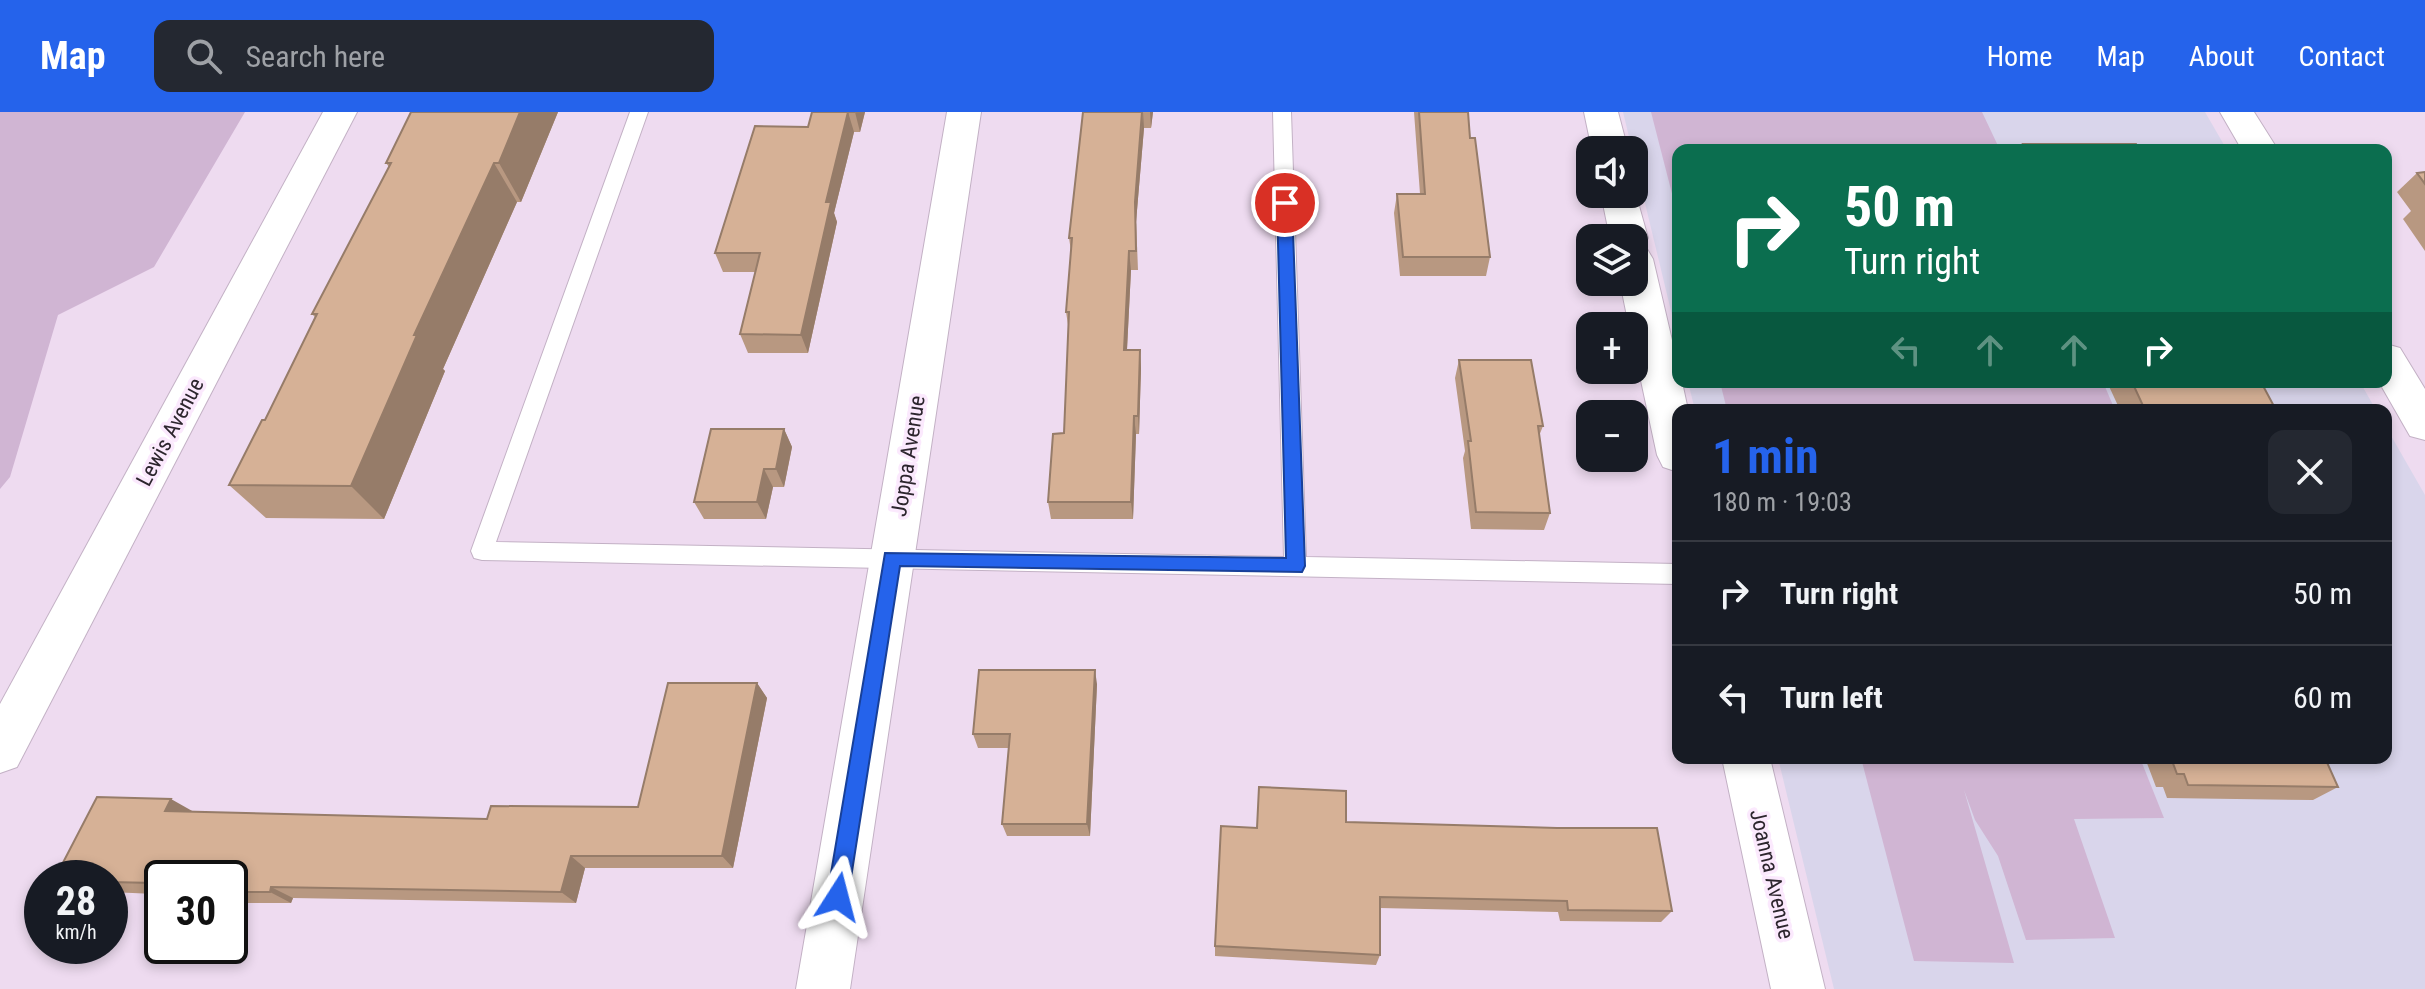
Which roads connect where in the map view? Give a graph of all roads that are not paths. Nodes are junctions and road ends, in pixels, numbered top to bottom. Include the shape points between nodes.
1 (340, 112) edge
2 (639, 112) edge
3 (964, 112) edge
4 (1282, 112) edge
5 (1601, 112) edge
6 (2237, 112) edge
7 (1607, 136) edge
8 (2256, 144) edge
9 (1642, 296) edge
10 (2392, 369) edge
11 (2425, 424) edge
12 (1672, 428) edge
13 (892, 558) junction
14 (1295, 566) junction
15 (1672, 574) edge
16 (0, 751) edge
17 (1747, 764) edge
18 (823, 989) edge
19 (1798, 989) edge

1 - 16 street, Lewis Avenue
2 - 13 lane via 482,551
3 - 13 street, Joppa Avenue
4 - 14 lane
5 - 7 street
6 - 8 street
9 - 12 street
10 - 11 street
13 - 14 lane
13 - 18 street, Joppa Avenue
14 - 15 lane
17 - 19 street, Joanna Avenue

